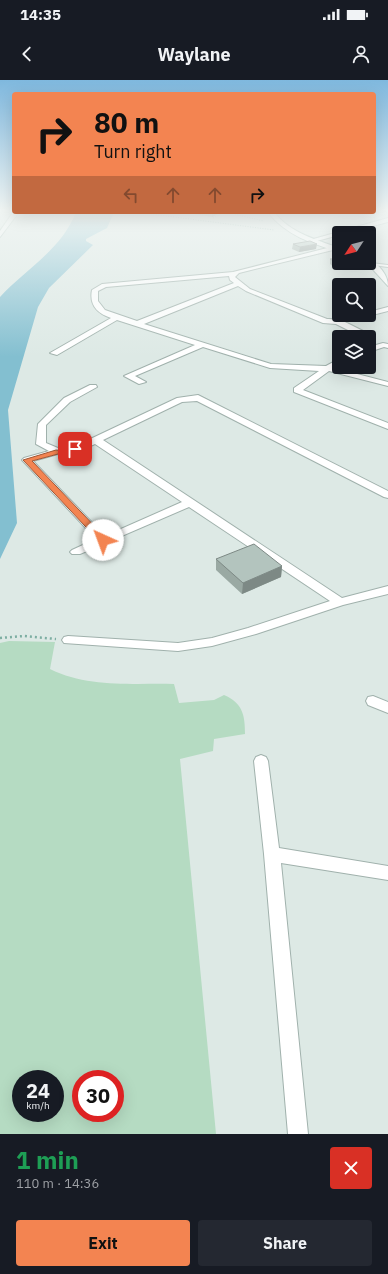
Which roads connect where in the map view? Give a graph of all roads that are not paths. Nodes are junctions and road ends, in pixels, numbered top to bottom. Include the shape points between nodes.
1 (295, 259) edge
2 (376, 264) edge
3 (388, 266) edge
4 (376, 270) edge
5 (234, 274) junction
6 (238, 284) junction
7 (388, 284) edge
8 (388, 309) edge
9 (376, 312) edge
10 (117, 317) junction
11 (332, 322) edge
12 (338, 322) edge
13 (139, 323) junction
14 (355, 330) edge
15 (376, 340) edge
16 (201, 345) junction
17 (386, 345) edge
18 (376, 348) edge
19 (54, 353) dead end
20 (332, 367) edge
21 (329, 369) junction
22 (142, 382) dead end
23 (388, 384) edge
24 (93, 387) dead end
25 (388, 426) edge
26 (96, 440) junction
27 (59, 451) junction
28 (388, 495) edge
29 (191, 502) junction
30 (103, 540) junction
31 (76, 552) dead end
32 (388, 590) edge
33 (340, 602) junction
34 (68, 640) road end
35 (373, 701) dead end
36 (388, 708) edge
37 (261, 761) dead end
38 (272, 854) junction
39 (388, 873) edge
40 (298, 1134) edge

1 - 5 street
2 - 3 lane
4 - 7 street
5 - 6 street via 233,280
5 - 10 street via 97,287 93,297 97,308
6 - 11 street via 309,315
6 - 13 street
8 - 9 street
10 - 13 street
10 - 19 street
12 - 14 street
13 - 16 street
15 - 17 street
16 - 21 street via 270,366
16 - 22 street via 128,376
17 - 18 street
20 - 21 street
21 - 23 street
21 - 25 street via 297,390
24 - 27 street via 67,400 42,424 41,444
26 - 27 street via 65,454
26 - 28 street via 180,400 198,398
26 - 29 street
27 - 30 street via 27,460
29 - 30 street
29 - 33 street
30 - 31 street
32 - 33 street
33 - 34 street via 252,631 212,642 178,647
35 - 36 street
37 - 38 street
38 - 39 street
38 - 40 street

